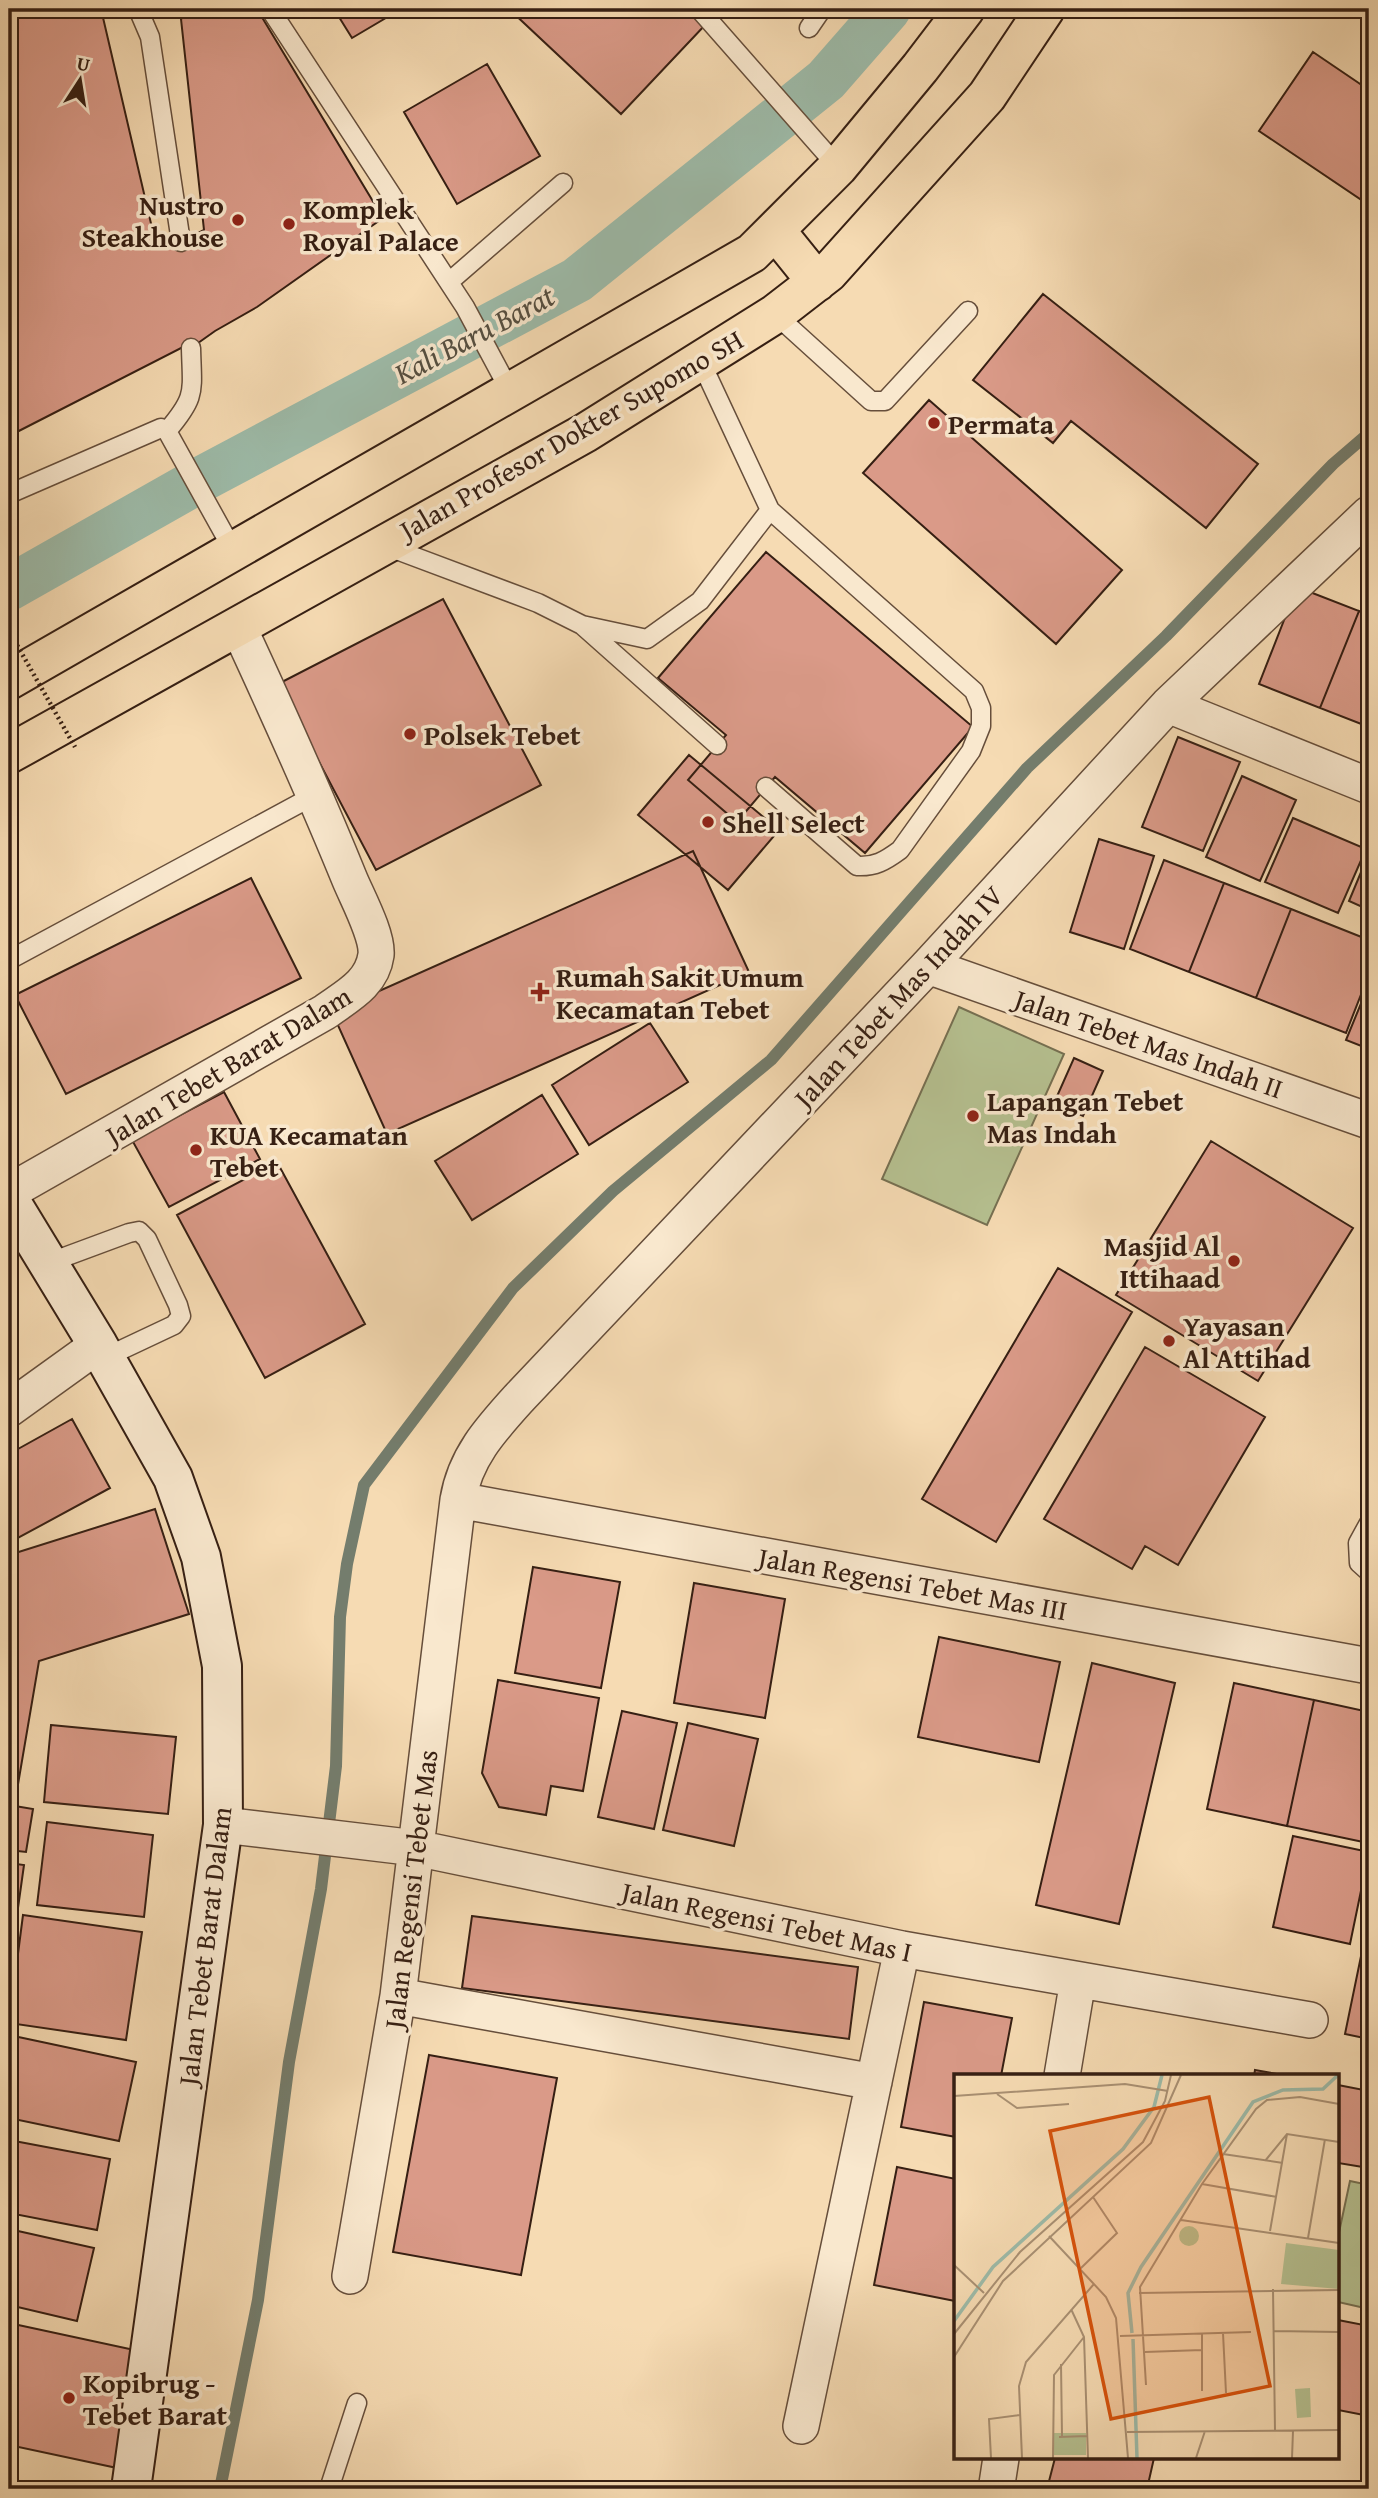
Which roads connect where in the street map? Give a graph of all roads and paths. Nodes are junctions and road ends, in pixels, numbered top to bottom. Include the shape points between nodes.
1 (138, 9) edge
2 (270, 9) edge
3 (699, 9) edge
4 (822, 9) edge
5 (965, 9) edge
6 (1045, 9) edge
7 (809, 28) dead end
8 (838, 167) junction
9 (564, 183) dead end
10 (775, 230) junction
11 (181, 242) dead end
12 (449, 282) junction
13 (817, 282) junction
14 (968, 311) dead end
15 (775, 314) junction
16 (191, 348) dead end
17 (700, 360) junction
18 (504, 380) junction
19 (167, 431) junction
20 (9, 494) edge
21 (770, 509) junction
22 (1369, 514) edge
23 (383, 545) junction
24 (233, 550) junction
25 (582, 625) junction
26 (239, 626) junction
27 (9, 631) edge
28 (9, 680) edge
29 (1168, 705) junction
30 (717, 744) dead end
31 (75, 747) dead end
32 (9, 754) edge
33 (1369, 786) edge
34 (766, 787) dead end
35 (315, 796) junction
36 (9, 960) edge
37 (928, 966) junction
38 (1369, 1121) edge
39 (9, 1192) edge
40 (9, 1199) edge
41 (48, 1263) junction
42 (101, 1352) junction
43 (9, 1409) edge
44 (458, 1500) junction
45 (1369, 1522) edge
46 (1369, 1572) edge
47 (1369, 1666) edge
48 (236, 1827) junction
49 (416, 1848) junction
50 (902, 1949) junction
51 (1078, 1980) junction
52 (398, 1996) junction
53 (1310, 2020) dead end
54 (1062, 2074) edge
55 (874, 2082) junction
56 (350, 2276) dead end
57 (357, 2403) dead end
58 (801, 2426) dead end
59 (131, 2489) edge
60 (329, 2489) edge

1 - 11 lane via 150,37
2 - 12 lane
3 - 8 lane
4 - 7 lane
5 - 8 main road
6 - 13 main road, Jalan Profesor Dokter Supomo SH via 987,96
8 - 10 main road
9 - 12 lane
10 - 13 main road
10 - 18 main road via 752,253
12 - 18 lane
13 - 15 main road, Jalan Profesor Dokter Supomo SH
14 - 15 lane via 885,401 871,401
15 - 17 main road, Jalan Profesor Dokter Supomo SH
16 - 19 lane via 192,391 187,408
17 - 21 lane
17 - 23 main road, Jalan Profesor Dokter Supomo SH via 585,433
18 - 24 main road
19 - 20 lane via 152,430
19 - 24 lane
21 - 25 lane via 701,601 647,639
21 - 34 lane via 974,691 982,726 971,751 900,850 872,867 857,866
22 - 29 street, Jalan Tebet Mas Indah IV
23 - 25 lane via 538,603
23 - 26 main road, Jalan Profesor Dokter Supomo SH
24 - 28 main road
25 - 30 lane
26 - 32 main road, Jalan Profesor Dokter Supomo SH
26 - 35 street, Jalan Tebet Barat Dalam
27 - 31 path, bridge
29 - 33 street
29 - 37 street, Jalan Tebet Mas Indah IV
35 - 36 lane
35 - 39 street, Jalan Tebet Barat Dalam via 375,943 374,964 365,983 325,1012
37 - 38 street, Jalan Tebet Mas Indah II
37 - 44 street, Jalan Tebet Mas Indah IV via 489,1430 471,1456
40 - 41 street, Jalan Tebet Barat Dalam
41 - 42 street, Jalan Tebet Barat Dalam
41 - 42 lane via 129,1233 139,1231 146,1239 181,1316 174,1325
42 - 43 street
42 - 48 street, Jalan Tebet Barat Dalam via 173,1478 201,1556 222,1666
44 - 47 street, Jalan Regensi Tebet Mas III
44 - 49 street, Jalan Regensi Tebet Mas
45 - 46 lane via 1358,1543 1359,1563
48 - 49 street, Jalan Regensi Tebet Mas I
48 - 59 street, Jalan Tebet Barat Dalam
49 - 50 street, Jalan Regensi Tebet Mas I
49 - 52 street, Jalan Regensi Tebet Mas
50 - 51 street, Jalan Regensi Tebet Mas I
50 - 55 street
51 - 53 street, Jalan Regensi Tebet Mas I
51 - 54 street
52 - 55 street
52 - 56 street, Jalan Regensi Tebet Mas
55 - 58 street
57 - 60 lane

